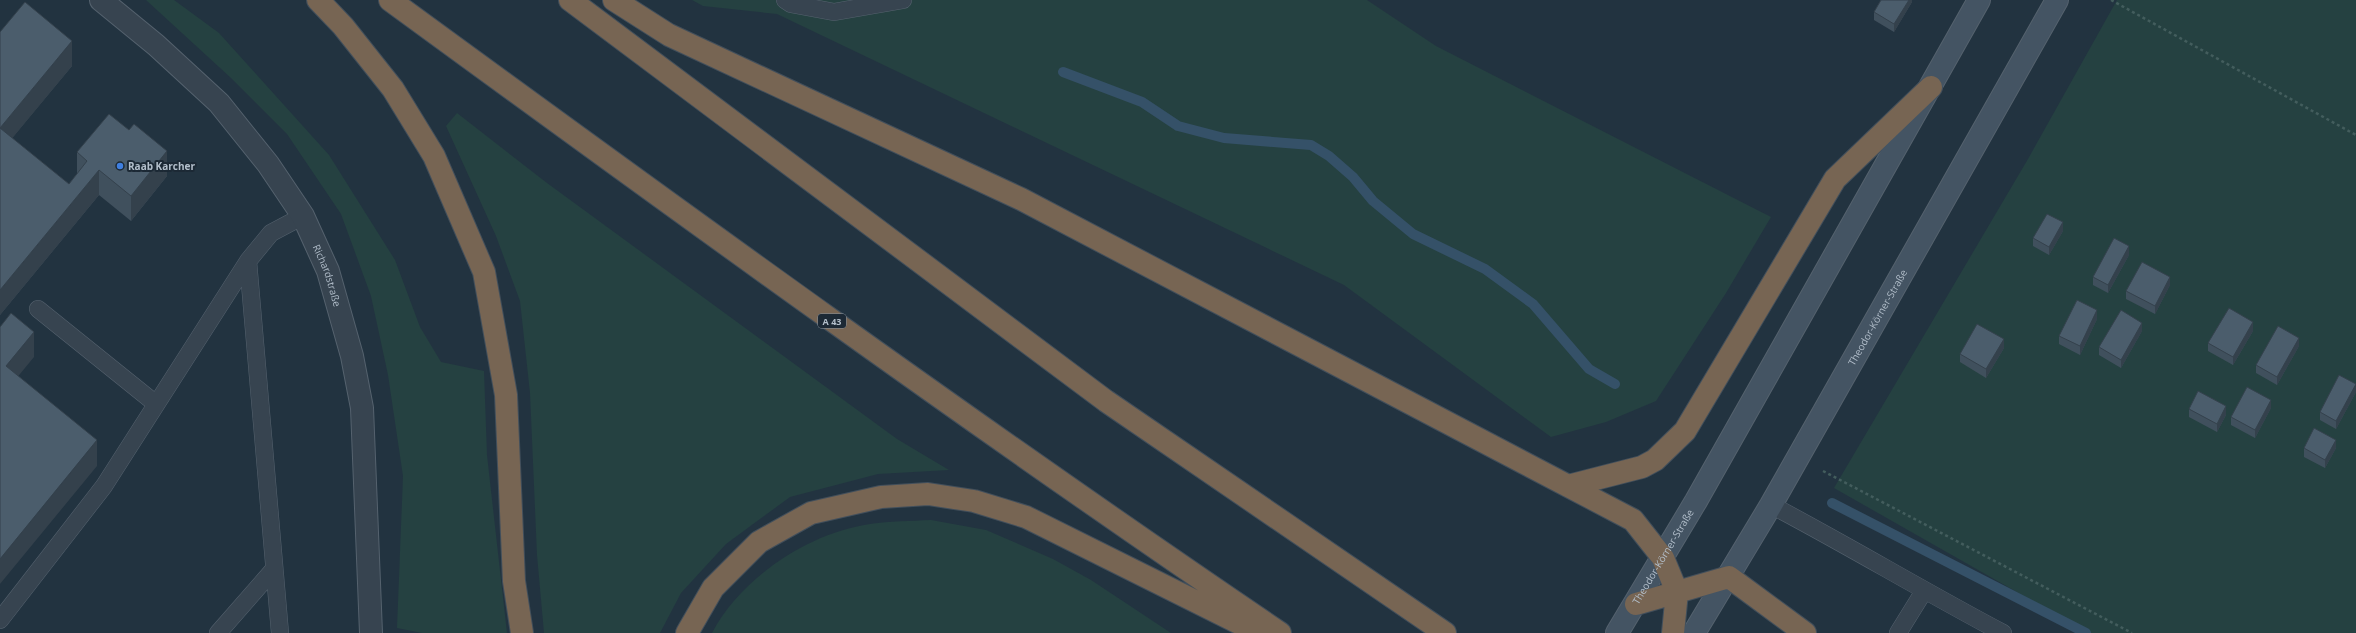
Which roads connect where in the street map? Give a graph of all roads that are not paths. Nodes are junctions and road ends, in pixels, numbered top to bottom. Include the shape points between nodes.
1 (101, 0) edge
2 (318, 0) edge
3 (390, 0) edge
4 (570, 0) edge
5 (614, 0) edge
6 (784, 0) edge
7 (903, 0) edge
8 (1979, 0) edge
9 (2057, 0) edge
10 (1931, 87) junction
11 (303, 216) junction
12 (248, 261) junction
13 (38, 309) dead end
14 (156, 404) junction
15 (1568, 486) junction
16 (1771, 505) junction
17 (1663, 558) junction
18 (274, 570) junction
19 (1729, 577) junction
20 (1924, 591) junction
21 (1677, 592) junction
22 (1636, 604) junction
23 (0, 620) edge
24 (218, 633) edge
25 (280, 633) edge
26 (372, 633) edge
27 (522, 633) edge
28 (687, 633) edge
29 (1260, 633) edge
30 (1280, 633) edge
31 (1445, 633) edge
32 (1618, 633) edge
33 (1673, 633) edge
34 (1694, 633) edge
35 (1805, 633) edge
36 (1898, 633) edge
37 (2003, 633) edge

1 - 11 street, Richardstraße via 156,45 219,103 268,164
2 - 27 highway via 343,26 393,89 430,150 484,272 506,395 514,581
3 - 30 highway, A 43 via 804,302 1097,509
4 - 31 highway via 1106,401
5 - 15 highway via 670,35 1021,199
6 - 7 lane via 791,4 834,12
8 - 10 main road, Theodor-Körner-Straße
9 - 16 main road, Theodor-Körner-Straße
10 - 15 highway via 1835,179 1685,431 1655,460 1642,467
10 - 17 main road, Theodor-Körner-Straße
11 - 12 lane via 271,233
11 - 26 street, Richardstraße via 328,271 352,356 362,408
12 - 14 lane
12 - 18 lane
13 - 14 lane
14 - 23 lane via 104,486
15 - 17 highway via 1633,520
16 - 19 main road, Theodor-Körner-Straße
16 - 20 lane
17 - 21 highway
17 - 22 main road, Theodor-Körner-Straße
18 - 24 lane
18 - 25 lane
19 - 21 highway
19 - 34 main road, Theodor-Körner-Straße
19 - 35 highway
20 - 36 lane
20 - 37 lane
21 - 22 highway
21 - 33 highway
22 - 32 main road, Theodor-Körner-Straße
28 - 29 highway via 713,588 760,542 811,512 881,497 928,494 974,501 1026,518

